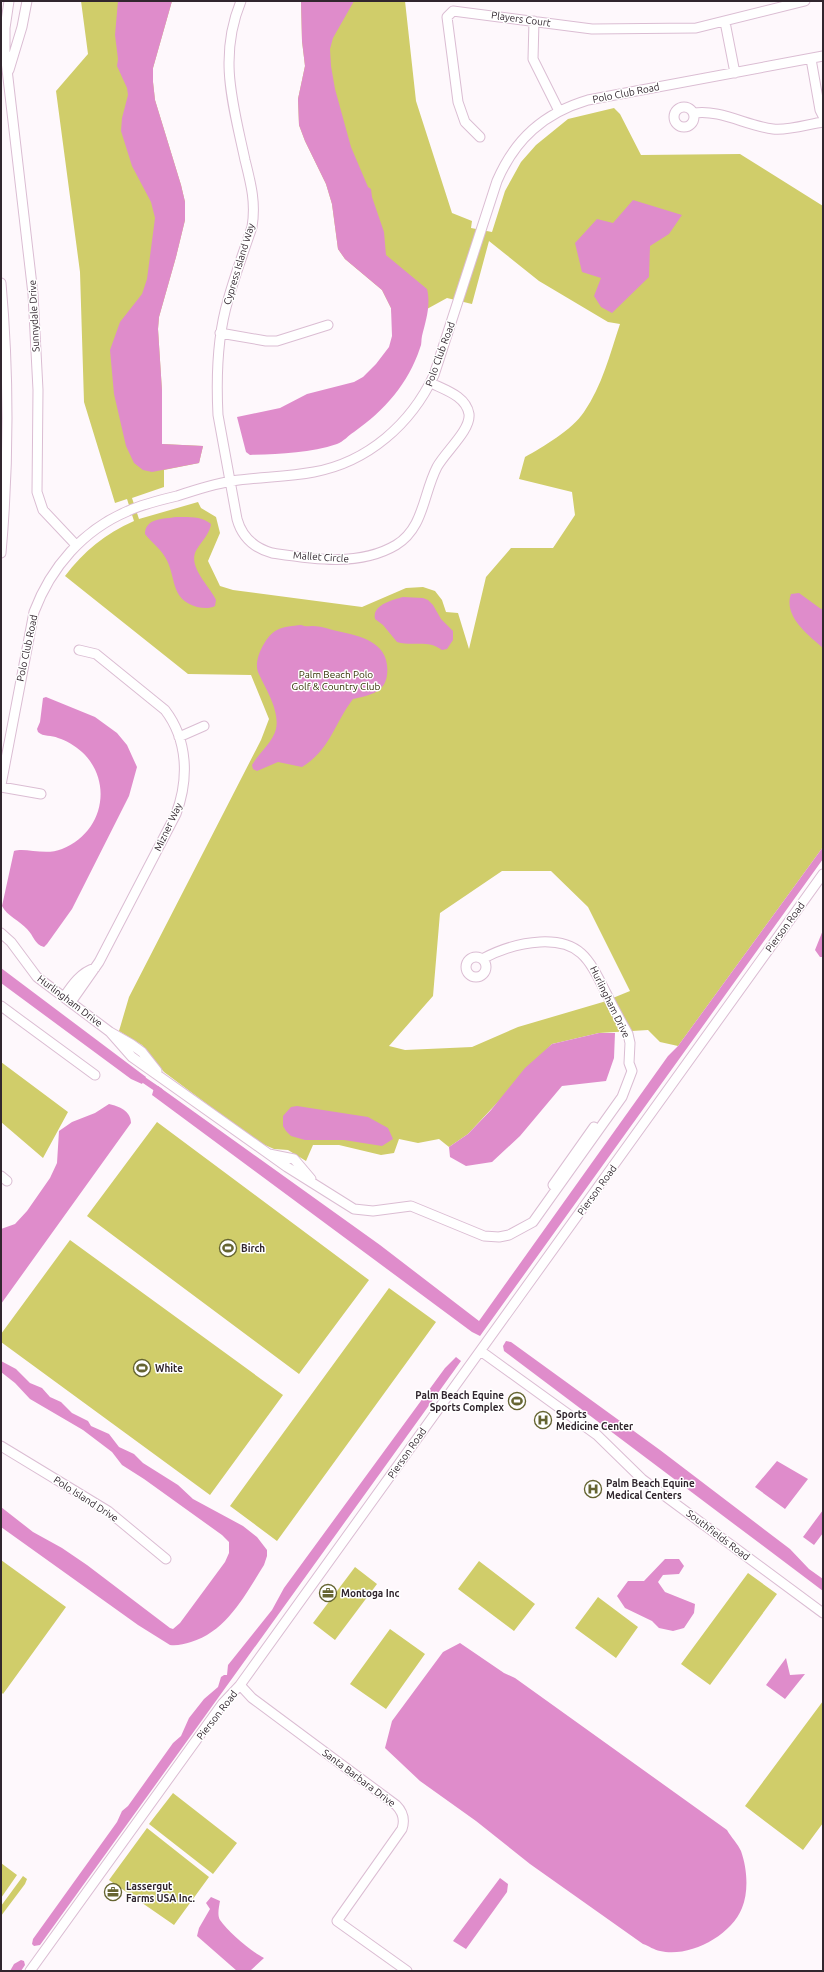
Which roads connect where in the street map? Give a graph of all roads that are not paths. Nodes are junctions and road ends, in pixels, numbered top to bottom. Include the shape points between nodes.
1 (9, 1) edge
2 (27, 1) edge
3 (241, 1) edge
4 (805, 1) edge
5 (534, 21) junction
6 (725, 22) junction
7 (823, 56) edge
8 (810, 58) junction
9 (8, 73) junction
10 (735, 73) junction
11 (559, 111) junction
12 (694, 113) dead end
13 (823, 116) edge
14 (823, 122) edge
15 (480, 137) dead end
16 (1, 283) edge
17 (328, 325) dead end
18 (220, 333) junction
19 (431, 383) junction
20 (230, 481) junction
21 (3, 498) edge
22 (76, 545) junction
23 (1, 553) edge
24 (79, 650) dead end
25 (204, 726) dead end
26 (179, 737) junction
27 (1, 786) edge
28 (41, 794) dead end
29 (823, 874) edge
30 (1, 933) edge
31 (482, 959) dead end
32 (67, 999) junction
33 (1, 1006) edge
34 (95, 1075) dead end
35 (482, 1352) junction
36 (1, 1446) edge
37 (166, 1559) dead end
38 (823, 1613) edge
39 (240, 1685) junction
40 (30, 1971) edge
41 (406, 1971) edge

1 - 9 street, Sunnydale Drive via 5,28
2 - 9 street, Sunnydale Drive
3 - 18 street, Cypress Island Way via 232,32 228,74 254,193 254,216
4 - 6 street, Players Court
5 - 6 street, Players Court via 592,29 696,28
5 - 11 street via 533,59
5 - 15 street, Players Court via 458,10 453,10 447,17 458,102 465,122
6 - 10 street
7 - 8 street, Polo Club Road
8 - 10 street, Polo Club Road
8 - 13 street
9 - 22 street, Sunnydale Drive via 33,294 38,390 37,492 43,510
10 - 11 street, Polo Club Road via 588,100
11 - 19 street, Polo Club Road via 519,142 503,167
12 - 14 street via 712,113 776,129
16 - 21 street via 7,393
17 - 18 street via 277,341
18 - 20 street, Cypress Island Way via 217,369 218,415
19 - 20 street, Polo Club Road via 418,404 396,430 373,448 353,459 314,472
19 - 20 street, Mallet Circle via 463,401 468,421 465,430 437,466 417,524 408,536 395,546 351,560 264,551 248,540 240,528
20 - 22 street, Polo Club Road via 128,511 97,527
21 - 23 street
22 - 27 street, Polo Club Road via 54,571 34,612
24 - 26 street, Mizner Way via 96,654 157,702 171,719
25 - 26 street
26 - 32 street, Mizner Way via 186,771 180,802 96,968 87,970 80,976
27 - 28 street
29 - 35 street, Pierson Road
30 - 32 street, Hurlingham Drive via 11,942 34,974
31 - 32 street, Hurlingham Drive via 506,948 532,942 558,942 581,952 593,967 628,1034 629,1063 632,1071 622,1097 533,1222 509,1235 489,1237 411,1206 372,1211 358,1210 345,1205 268,1154 132,1057 110,1032
33 - 34 street
35 - 38 street, Southfields Road via 597,1435 635,1473
35 - 39 street, Pierson Road
36 - 37 street, Polo Island Drive via 108,1511
39 - 40 street, Pierson Road via 223,1703
39 - 41 street, Santa Barbara Drive via 252,1698 402,1812 402,1830 336,1921

